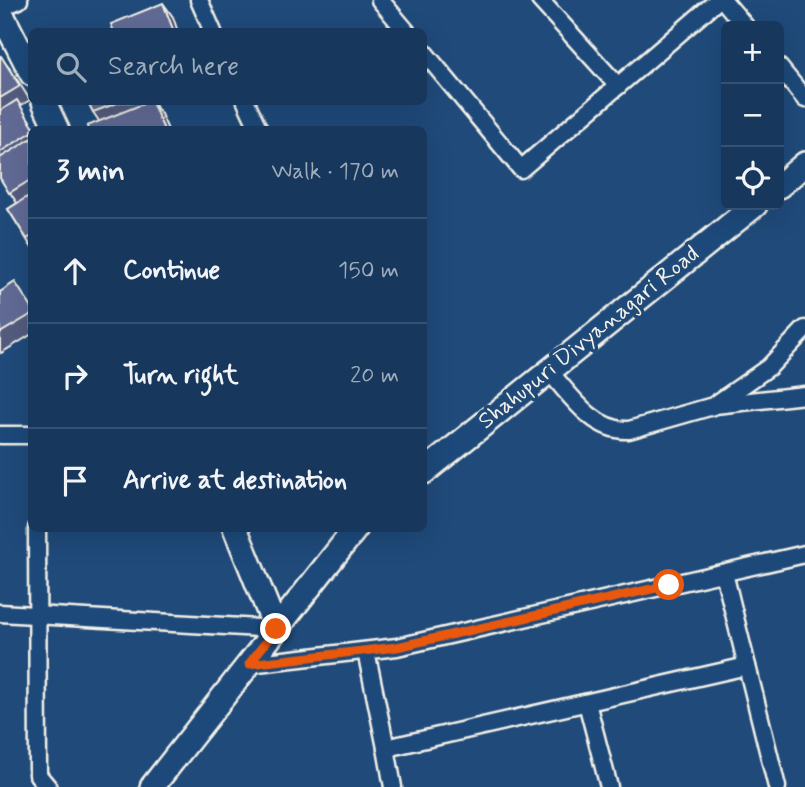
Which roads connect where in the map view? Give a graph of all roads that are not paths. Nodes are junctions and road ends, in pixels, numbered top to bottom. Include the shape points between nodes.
1 (19, 0) edge
2 (199, 0) edge
3 (380, 0) edge
4 (540, 0) edge
5 (721, 0) edge
6 (0, 10) edge
7 (740, 21) edge
8 (212, 28) edge
9 (404, 28) edge
10 (427, 56) edge
11 (28, 66) edge
12 (784, 73) edge
13 (618, 86) junction
14 (805, 99) edge
15 (45, 105) edge
16 (247, 105) edge
17 (55, 126) edge
18 (257, 126) edge
19 (805, 164) edge
20 (784, 182) edge
21 (749, 210) edge
22 (805, 329) edge
23 (548, 371) junction
24 (805, 395) edge
25 (713, 406) junction
26 (0, 435) edge
27 (28, 435) edge
28 (427, 470) edge
29 (37, 532) edge
30 (237, 532) edge
31 (353, 532) edge
32 (805, 554) edge
33 (724, 573) junction
34 (0, 613) edge
35 (37, 615) junction
36 (276, 629) junction
37 (366, 651) junction
38 (249, 664) junction
39 (747, 666) junction
40 (587, 702) junction
41 (386, 748) junction
42 (48, 787) edge
43 (152, 787) edge
44 (393, 787) edge
45 (609, 787) edge
46 (777, 787) edge

1 - 6 street
2 - 8 street
3 - 9 street
4 - 13 street
5 - 7 street
5 - 13 street
6 - 11 main road
10 - 13 street via 521,169
12 - 14 street
15 - 17 main road
16 - 18 street
19 - 20 main road
21 - 23 main road, Shahupuri Divyanagari Road
22 - 25 street via 769,367
23 - 25 street via 602,425 616,430
23 - 28 main road, Shahupuri Divyanagari Road
24 - 25 street
26 - 27 street
29 - 35 street
30 - 36 main road
31 - 36 main road
32 - 33 street
33 - 37 street
33 - 39 street
34 - 35 street
35 - 36 street
35 - 42 street via 38,775
36 - 38 main road
37 - 38 street
37 - 41 street
38 - 43 main road
39 - 40 street
39 - 46 street
40 - 41 street
40 - 45 street
41 - 44 street

